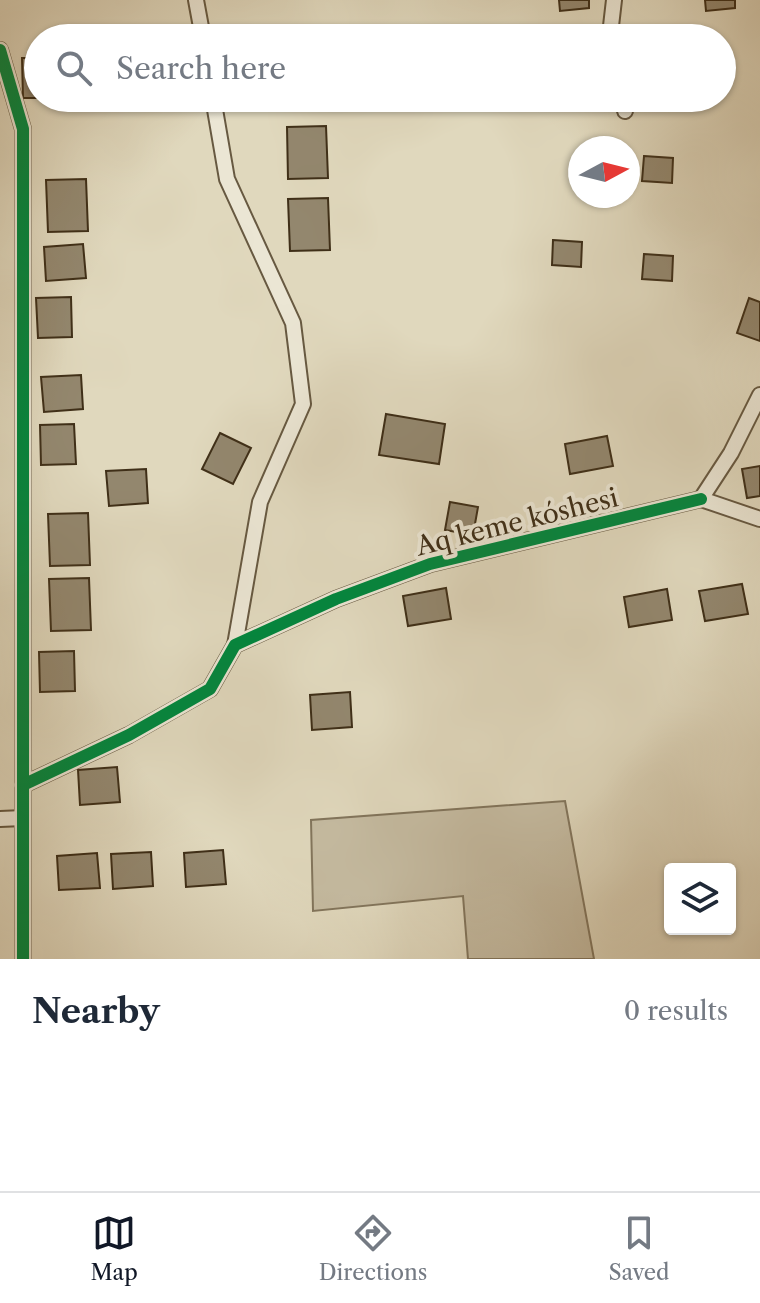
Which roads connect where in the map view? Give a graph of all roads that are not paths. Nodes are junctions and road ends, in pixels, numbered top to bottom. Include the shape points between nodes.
1 (196, 0) edge
2 (614, 0) edge
3 (200, 24) edge
4 (611, 24) edge
5 (0, 50) edge
6 (215, 112) edge
7 (760, 395) edge
8 (701, 499) junction
9 (760, 519) edge
10 (235, 645) junction
11 (23, 785) junction
12 (23, 818) junction
13 (0, 819) edge
14 (23, 959) edge

1 - 3 street
2 - 4 street
5 - 11 street via 23,129
6 - 10 street via 227,179 293,323 303,404 260,502
7 - 8 street
8 - 9 street
8 - 10 street, Aq keme kóshesi via 430,564
10 - 11 street via 210,689
11 - 12 street
12 - 13 street
12 - 14 street

